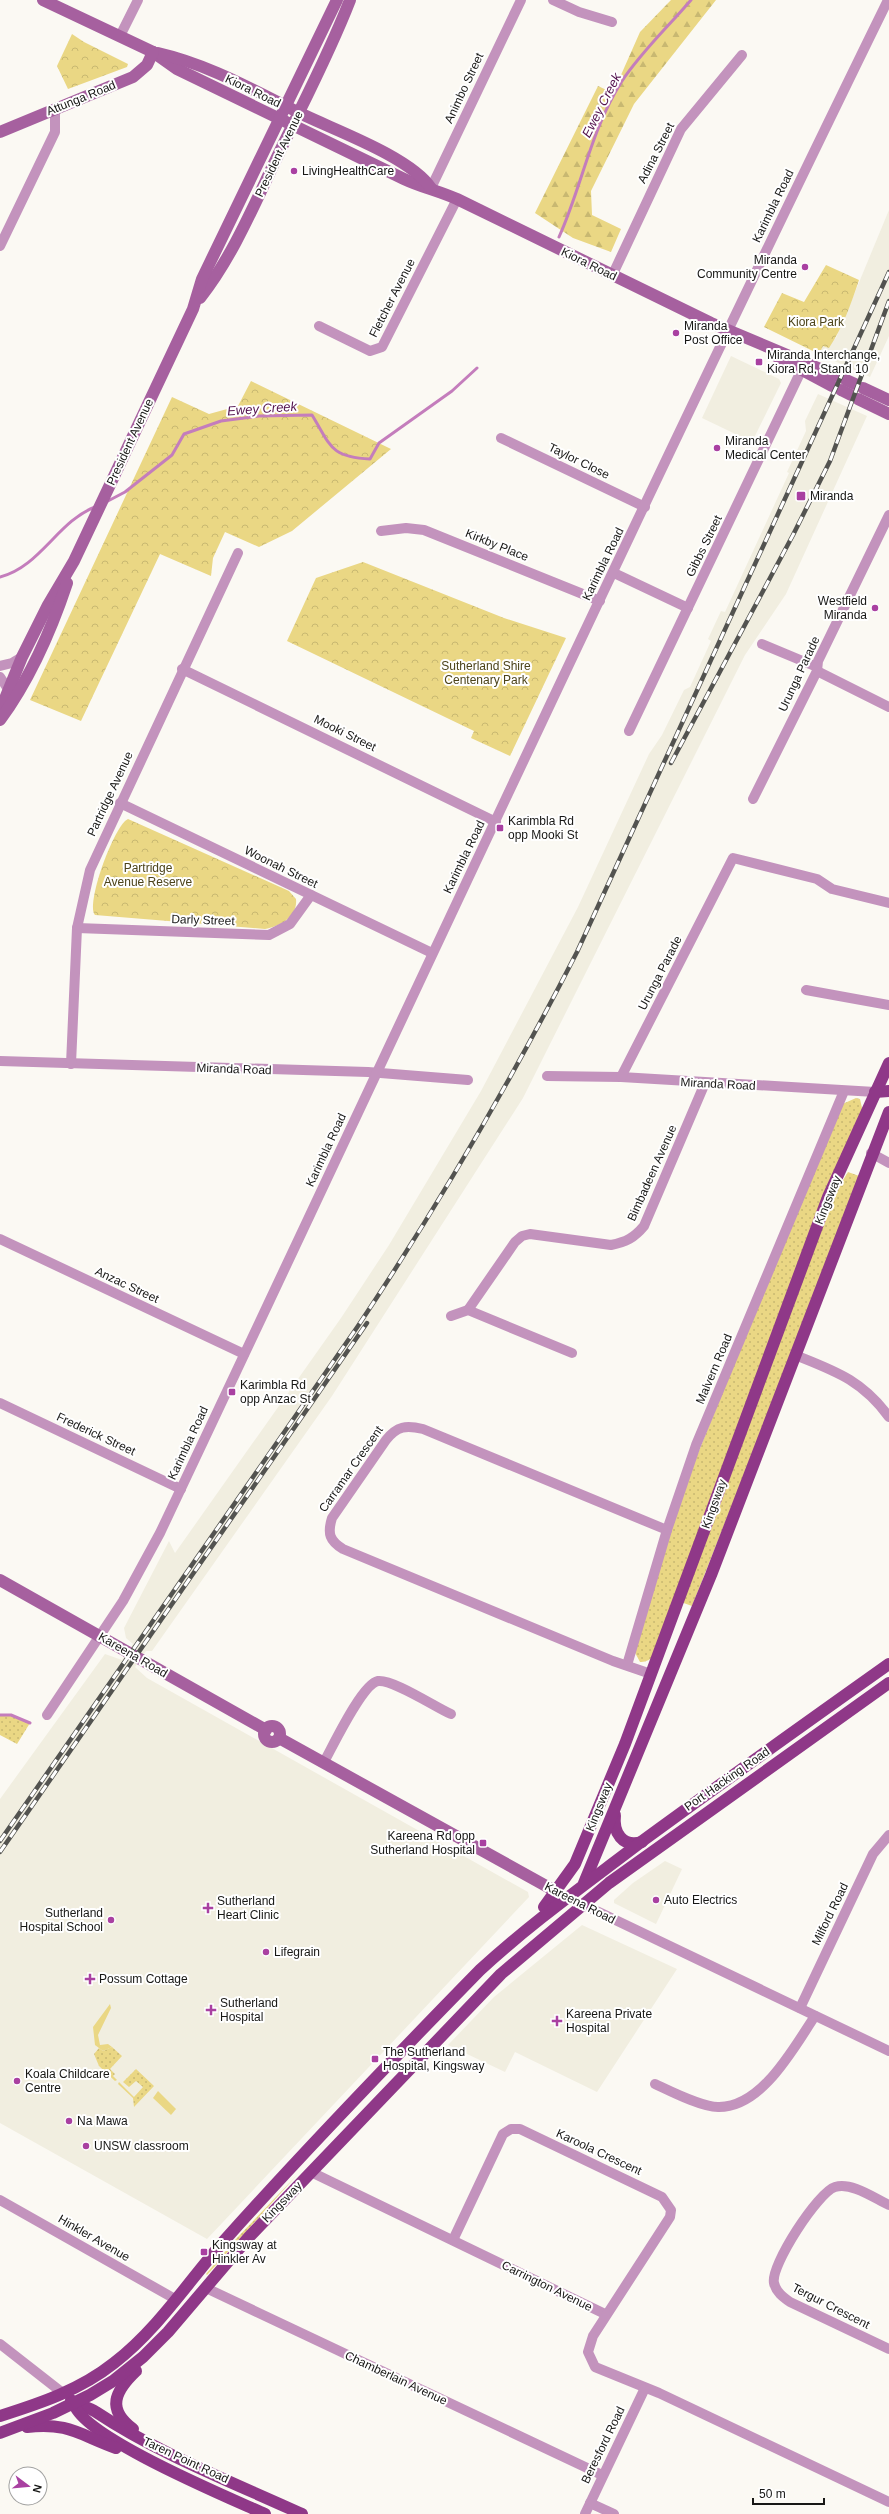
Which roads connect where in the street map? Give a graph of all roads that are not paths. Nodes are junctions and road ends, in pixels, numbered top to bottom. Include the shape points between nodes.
1 (43, 0) edge
2 (138, 0) edge
3 (337, 0) edge
4 (350, 0) edge
5 (521, 0) edge
6 (553, 0) edge
7 (888, 0) edge
8 (612, 22) dead end
9 (120, 36) junction
10 (153, 52) junction
11 (742, 54) dead end
12 (285, 106) junction
13 (54, 109) junction
14 (298, 113) junction
15 (279, 119) junction
16 (292, 126) junction
17 (0, 132) edge
18 (432, 188) junction
19 (457, 199) junction
20 (0, 246) edge
21 (612, 276) junction
22 (197, 302) junction
23 (319, 326) dead end
24 (728, 331) junction
25 (747, 339) junction
26 (801, 371) junction
27 (848, 387) junction
28 (889, 400) edge
29 (889, 414) edge
30 (501, 438) dead end
31 (645, 507) junction
32 (889, 515) edge
33 (381, 531) dead end
34 (238, 553) dead end
35 (74, 561) junction
36 (614, 573) junction
37 (600, 601) junction
38 (688, 608) junction
39 (762, 644) dead end
40 (22, 657) junction
41 (0, 666) edge
42 (182, 669) junction
43 (817, 669) junction
44 (0, 677) edge
45 (8, 689) junction
46 (889, 707) edge
47 (0, 711) edge
48 (0, 720) edge
49 (629, 731) dead end
50 (753, 799) dead end
51 (120, 803) junction
52 (496, 822) junction
53 (311, 895) junction
54 (889, 903) edge
55 (77, 928) junction
56 (432, 953) junction
57 (806, 990) dead end
58 (889, 1005) edge
59 (0, 1061) edge
60 (889, 1063) edge
61 (71, 1064) junction
62 (376, 1073) junction
63 (547, 1076) dead end
64 (621, 1077) junction
65 (468, 1080) dead end
66 (705, 1083) junction
67 (844, 1091) junction
68 (889, 1091) edge
69 (875, 1092) junction
70 (889, 1112) edge
71 (872, 1153) junction
72 (889, 1164) edge
73 (0, 1238) edge
74 (468, 1310) junction
75 (451, 1316) dead end
76 (572, 1353) dead end
77 (244, 1354) junction
78 (795, 1355) junction
79 (0, 1404) edge
80 (889, 1417) edge
81 (181, 1489) junction
82 (667, 1530) junction
83 (0, 1580) edge
84 (101, 1637) junction
85 (889, 1664) edge
86 (627, 1665) junction
87 (652, 1674) junction
88 (669, 1680) junction
89 (889, 1683) edge
90 (450, 1714) dead end
91 (47, 1715) dead end
92 (324, 1762) junction
93 (617, 1804) junction
94 (889, 1835) edge
95 (642, 1842) junction
96 (583, 1884) junction
97 (570, 1898) junction
98 (800, 2008) junction
99 (815, 2016) junction
100 (889, 2052) edge
101 (655, 2084) dead end
102 (296, 2164) junction
103 (311, 2172) junction
104 (0, 2200) edge
105 (889, 2205) edge
106 (453, 2240) junction
107 (192, 2278) junction
108 (206, 2288) junction
109 (175, 2299) junction
110 (188, 2310) junction
111 (605, 2314) junction
112 (168, 2332) junction
113 (0, 2344) edge
114 (889, 2349) edge
115 (645, 2388) junction
116 (64, 2394) junction
117 (74, 2403) junction
118 (0, 2416) edge
119 (5, 2431) edge
120 (154, 2446) junction
121 (146, 2458) junction
122 (602, 2475) junction
123 (590, 2502) junction
124 (889, 2502) edge
125 (265, 2514) edge
126 (302, 2514) edge
127 (585, 2514) edge
128 (614, 2514) edge

1 - 9 street, Kiora Road
2 - 9 street
3 - 12 street, President Avenue
4 - 14 street, President Avenue
5 - 18 street, Animbo Street
6 - 8 street via 579,12
7 - 24 street, Karimbla Road
9 - 10 street, Kiora Road
10 - 12 street, Kiora Road via 182,58 212,70
10 - 13 street, Attunga Road via 147,65 133,77
10 - 15 street, Kiora Road via 177,70
11 - 21 street, Adina Street via 681,129
12 - 14 street, Kiora Road
12 - 15 street, President Avenue
13 - 17 street, Attunga Road
13 - 20 street via 55,132
14 - 16 street, President Avenue
14 - 18 street, Kiora Road via 400,162 424,178
15 - 16 street, Kiora Road
15 - 22 street, President Avenue via 202,279
16 - 18 street, Kiora Road via 419,186
16 - 22 street, President Avenue via 243,227 211,283
18 - 19 street, Kiora Road
19 - 21 street, Kiora Road
19 - 23 street, Fletcher Avenue via 382,347 370,351
21 - 24 street, Kiora Road
22 - 35 street, President Avenue
24 - 25 street, Kiora Road
24 - 31 street, Karimbla Road
25 - 26 street, Kiora Road
25 - 27 street, Kiora Road via 806,361
26 - 27 street, Kiora Road
26 - 38 street, Gibbs Street
27 - 28 street, Kiora Road
27 - 29 street, Kiora Road
30 - 31 street, Taylor Close
31 - 36 street, Karimbla Road
32 - 43 street, Urunga Parade
33 - 37 street, Kirkby Place via 406,528 424,530
34 - 42 street, Partridge Avenue
35 - 40 street, President Avenue via 48,604
35 - 48 street, President Avenue via 57,612 19,695
36 - 37 street, Karimbla Road
36 - 38 street
37 - 52 street, Karimbla Road
38 - 49 street, Gibbs Street
39 - 43 street
40 - 41 street
40 - 45 street, President Avenue
42 - 51 street, Partridge Avenue
42 - 52 street, Mooki Street
43 - 46 street
43 - 50 street, Urunga Parade
44 - 45 street
45 - 47 street, President Avenue
51 - 53 street, Woonah Street
51 - 55 street, Partridge Avenue via 90,870
52 - 56 street, Karimbla Road
53 - 55 street, Darly Street via 290,924 269,935
53 - 56 street, Woonah Street
54 - 64 street, Urunga Parade via 832,888 817,879 733,858
55 - 61 street, Partridge Avenue
56 - 62 street, Karimbla Road
57 - 58 street
59 - 61 street, Miranda Road
60 - 69 main road, Kingsway
61 - 62 street, Miranda Road
62 - 65 street, Miranda Road
62 - 77 street, Karimbla Road
63 - 64 street, Miranda Road
64 - 66 street, Miranda Road
66 - 67 street, Miranda Road
66 - 74 street, Bimbadeen Avenue via 644,1226 636,1236 624,1243 611,1245 530,1234 522,1236 515,1242
67 - 69 street, Miranda Road
67 - 82 street, Malvern Road via 696,1445
68 - 69 main road, Miranda Road
69 - 87 main road, Kingsway via 828,1197
70 - 71 main road, Kingsway
71 - 72 street
71 - 78 main road, Kingsway
73 - 77 street, Anzac Street
74 - 75 street
74 - 76 street
77 - 81 street, Karimbla Road
78 - 80 street via 860,1385
78 - 88 main road, Kingsway
79 - 81 street, Frederick Street
81 - 84 street, Karimbla Road via 123,1601
82 - 86 street, Malvern Road
82 - 86 street, Carramar Crescent via 422,1429 402,1426 394,1430 386,1440 332,1518 328,1530 332,1542 343,1549
83 - 84 street, Kareena Road
84 - 91 street, Karimbla Road
84 - 92 street, Kareena Road via 266,1730 265,1736 269,1741 274,1742 279,1738
85 - 95 main road, Port Hacking Road
86 - 87 street, Carramar Crescent
87 - 88 main road
87 - 97 main road, Kingsway via 579,1855
88 - 93 main road, Kingsway
89 - 97 main road, Port Hacking Road
90 - 92 street via 394,1685 382,1681 374,1683 361,1696
92 - 97 street, Kareena Road
93 - 95 main road via 615,1823 618,1836 630,1844
93 - 96 main road, Kingsway
94 - 98 street, Milford Road via 874,1854
95 - 96 main road, Port Hacking Road
96 - 97 main road, Port Hacking Road
97 - 98 street, Kareena Road
97 - 102 main road, Kingsway via 521,1933 480,1970
97 - 103 main road, Kingsway via 542,1938 460,2013
98 - 99 street, Kareena Road
99 - 100 street, Kareena Road
99 - 101 street via 766,2085 744,2100 718,2107 687,2098
102 - 103 main road, Carrington Avenue
102 - 107 main road, Kingsway
103 - 106 street, Carrington Avenue
103 - 108 main road, Kingsway via 249,2237
104 - 109 street, Hinkler Avenue
105 - 114 street, Tergur Crescent via 859,2190 835,2187 827,2191 818,2200 781,2257 774,2283 779,2294 790,2302
106 - 111 street, Carrington Avenue
106 - 111 street, Karoola Crescent via 503,2134 511,2129 520,2129 662,2197 671,2210 670,2217
107 - 108 main road, Chamberlain Avenue
107 - 109 main road, Kingsway
108 - 110 main road, Kingsway
108 - 122 street, Chamberlain Avenue
109 - 110 main road
109 - 116 main road, Kingsway via 150,2330 121,2358
110 - 112 main road, Kingsway
111 - 115 street, Carrington Avenue via 589,2345 590,2360 602,2371
112 - 117 main road, Kingsway via 118,2378
112 - 120 main road via 157,2352 123,2385 116,2400 117,2412 122,2420
113 - 116 street, Taren Point Road
115 - 122 street, Beresford Road
115 - 124 street, Carrington Avenue
116 - 117 main road, Taren Point Road
116 - 118 main road, Kingsway
117 - 119 main road, Kingsway
117 - 120 main road, Taren Point Road via 89,2408
117 - 121 main road, Taren Point Road via 77,2412 91,2425
119 - 121 main road via 47,2425 65,2427
120 - 126 main road, Taren Point Road
121 - 125 main road, Taren Point Road
122 - 123 street, Beresford Road
123 - 127 street, Beresford Road
123 - 128 street

